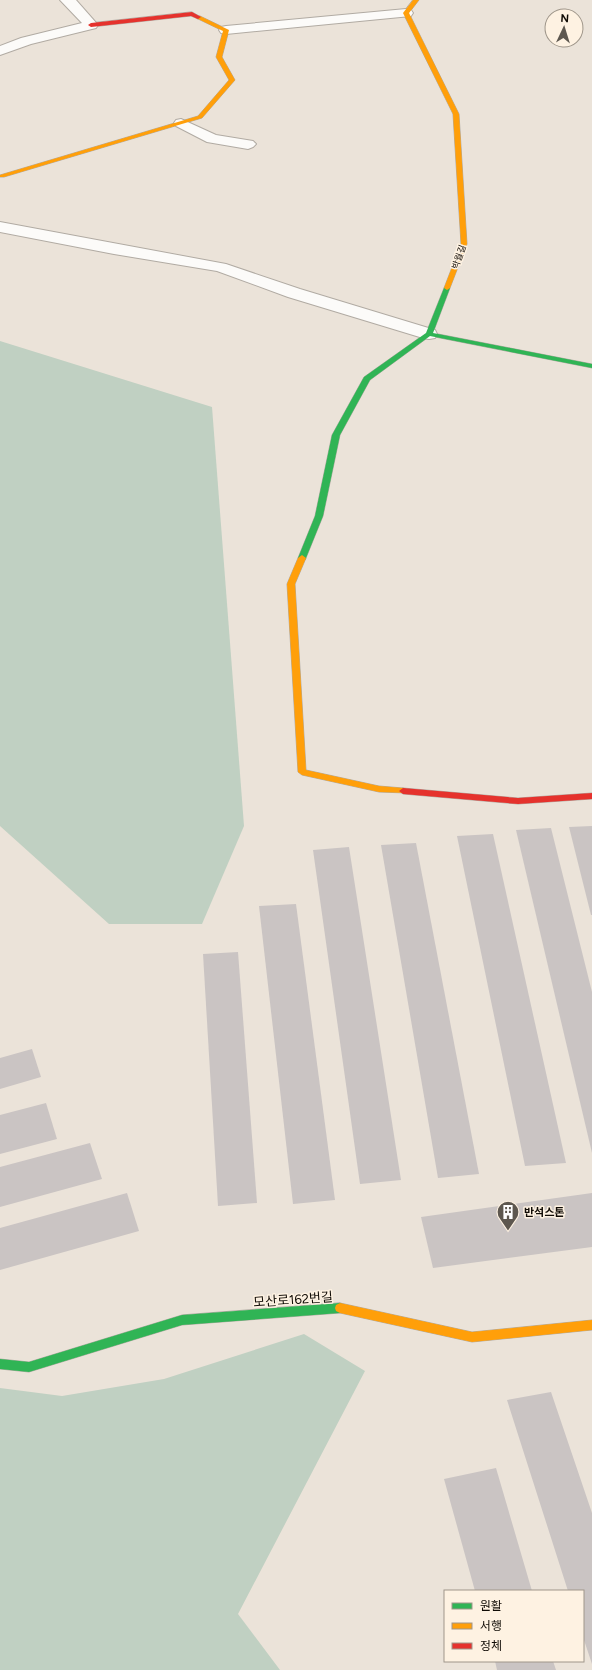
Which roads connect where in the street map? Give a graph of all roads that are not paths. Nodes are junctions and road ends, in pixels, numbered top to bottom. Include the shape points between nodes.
1 (67, 0) edge
2 (416, 0) edge
3 (406, 13) junction
4 (90, 26) junction
5 (226, 30) junction
6 (0, 51) edge
7 (181, 123) junction
8 (248, 144) dead end
9 (1, 175) edge
10 (0, 226) edge
11 (429, 334) junction
12 (592, 366) edge
13 (592, 796) edge
14 (592, 1325) edge
15 (0, 1364) edge

1 - 4 street via 75,6
2 - 3 street
3 - 5 street
3 - 11 street, 박월길 via 456,114 464,244
4 - 5 street via 192,14
4 - 6 street via 26,41
5 - 7 street via 219,57 232,80 200,117
7 - 8 street via 212,139
7 - 9 street
10 - 11 street via 220,267 294,293
11 - 12 street
11 - 13 street via 367,379 336,435 319,516 291,584 302,772 378,789 510,800
14 - 15 street, 모산로162번길 via 472,1337 340,1308 182,1320 29,1367

